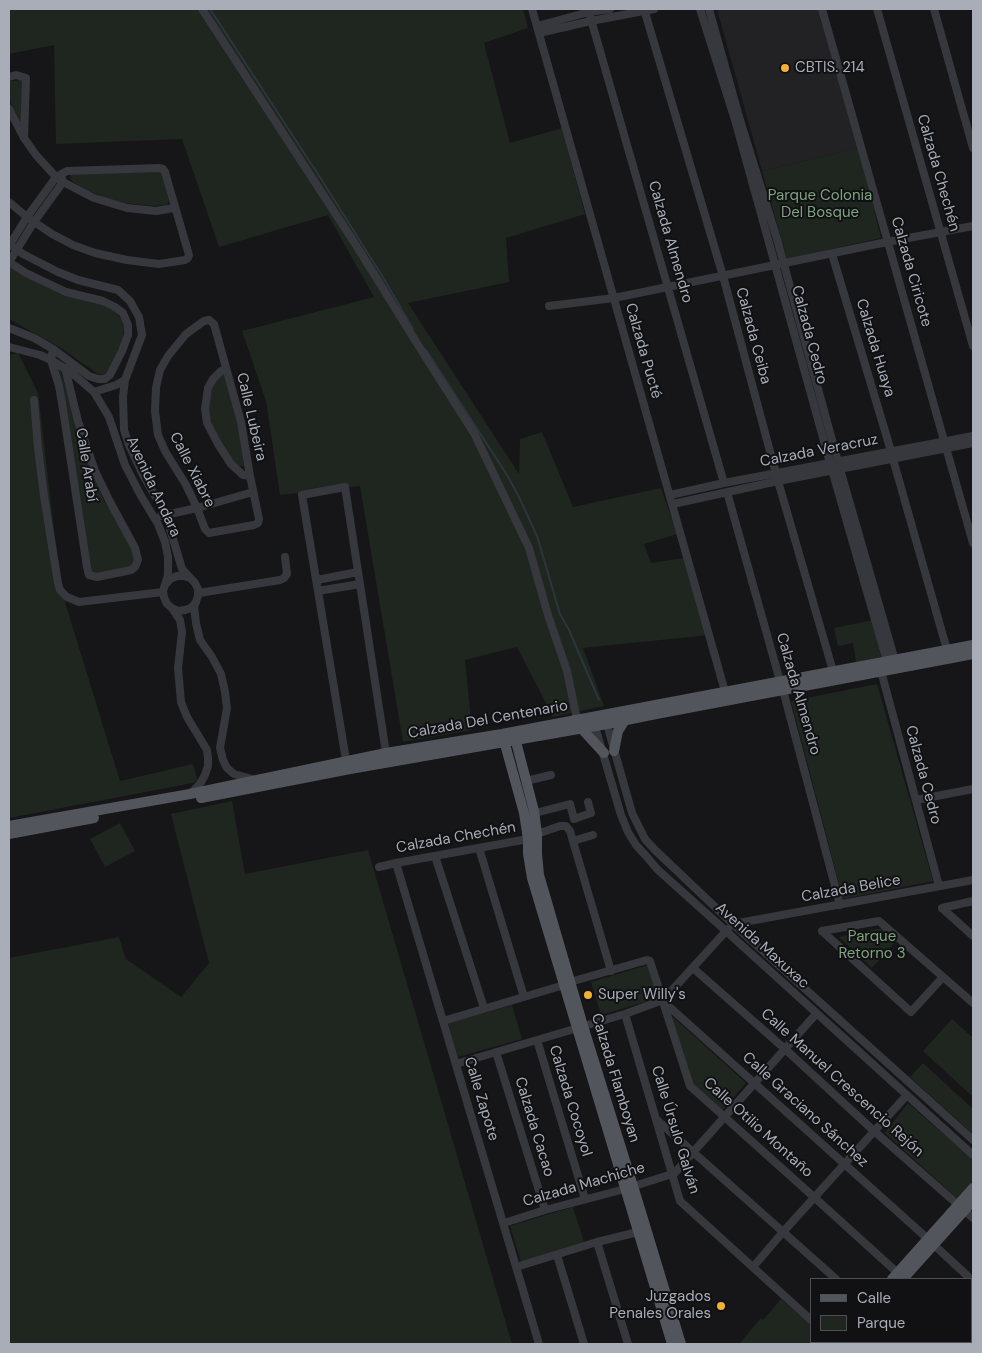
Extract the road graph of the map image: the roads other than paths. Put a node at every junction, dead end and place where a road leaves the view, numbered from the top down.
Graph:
1 (202, 9) edge
2 (532, 9) edge
3 (610, 9) edge
4 (654, 9) edge
5 (700, 9) edge
6 (709, 9) edge
7 (822, 9) edge
8 (877, 9) edge
9 (934, 9) edge
10 (588, 10) edge
11 (644, 10) edge
12 (591, 21) junction
13 (538, 30) junction
14 (9, 77) edge
15 (9, 109) edge
16 (24, 138) junction
17 (973, 148) edge
18 (60, 177) junction
19 (9, 202) edge
20 (174, 208) junction
21 (30, 220) junction
22 (973, 226) edge
23 (941, 232) junction
24 (888, 242) junction
25 (9, 245) edge
26 (17, 250) junction
27 (832, 254) junction
28 (9, 262) edge
29 (780, 264) junction
30 (723, 276) junction
31 (668, 288) junction
32 (614, 298) junction
33 (549, 306) dead end
34 (209, 320) joint
35 (9, 328) edge
36 (973, 346) edge
37 (9, 348) edge
38 (53, 349) junction
39 (51, 360) junction
40 (65, 368) junction
41 (226, 369) junction
42 (125, 380) junction
43 (94, 392) junction
44 (34, 400) dead end
45 (973, 436) edge
46 (973, 443) edge
47 (946, 444) junction
48 (892, 455) junction
49 (835, 466) junction
50 (250, 476) junction
51 (777, 477) junction
52 (724, 483) junction
53 (253, 492) junction
54 (727, 492) junction
55 (671, 499) junction
56 (197, 508) junction
57 (166, 515) junction
58 (155, 518) junction
59 (209, 533) joint
60 (973, 543) edge
61 (284, 558) dead end
62 (358, 572) junction
63 (190, 578) junction
64 (317, 580) junction
65 (166, 584) junction
66 (360, 584) junction
67 (318, 591) junction
68 (163, 592) junction
69 (199, 593) junction
70 (196, 602) junction
71 (172, 608) junction
72 (973, 645) edge
73 (947, 650) junction
74 (973, 654) edge
75 (890, 666) junction
76 (833, 671) junction
77 (782, 685) junction
78 (727, 696) junction
79 (606, 719) junction
80 (624, 720) junction
81 (594, 722) junction
82 (580, 724) junction
83 (514, 736) junction
84 (503, 738) junction
85 (609, 752) junction
86 (386, 753) junction
87 (346, 760) junction
88 (551, 775) dead end
89 (254, 780) junction
90 (526, 781) junction
91 (973, 789) edge
92 (626, 793) junction
93 (190, 794) junction
94 (616, 796) junction
95 (173, 800) junction
96 (916, 800) junction
97 (588, 802) dead end
98 (535, 813) junction
99 (9, 826) edge
100 (9, 834) edge
101 (537, 834) junction
102 (592, 835) dead end
103 (528, 839) junction
104 (573, 841) junction
105 (479, 848) junction
106 (435, 856) junction
107 (396, 863) junction
108 (379, 867) dead end
109 (973, 880) edge
110 (939, 886) junction
111 (973, 902) edge
112 (840, 905) junction
113 (733, 924) junction
114 (726, 931) junction
115 (973, 936) edge
116 (693, 968) junction
117 (611, 972) junction
118 (943, 977) junction
119 (567, 984) junction
120 (524, 997) junction
121 (664, 1001) junction
122 (973, 1003) edge
123 (484, 1008) junction
124 (625, 1014) junction
125 (816, 1014) junction
126 (443, 1021) junction
127 (580, 1027) junction
128 (537, 1040) junction
129 (785, 1050) junction
130 (496, 1052) junction
131 (456, 1064) junction
132 (755, 1084) junction
133 (907, 1095) junction
134 (724, 1117) junction
135 (657, 1120) junction
136 (874, 1131) junction
137 (973, 1140) edge
138 (693, 1152) junction
139 (973, 1155) edge
140 (845, 1164) junction
141 (672, 1175) junction
142 (629, 1187) junction
143 (973, 1188) edge
144 (815, 1198) junction
145 (585, 1199) junction
146 (973, 1201) edge
147 (961, 1208) junction
148 (545, 1210) junction
149 (973, 1218) edge
150 (504, 1223) junction
151 (643, 1231) junction
152 (783, 1232) junction
153 (597, 1242) junction
154 (931, 1242) junction
155 (557, 1255) junction
156 (516, 1267) junction
157 (753, 1268) junction
158 (835, 1278) edge
159 (900, 1278) edge
160 (970, 1278) edge
161 (810, 1319) edge
162 (539, 1344) edge
163 (584, 1344) edge
164 (628, 1344) edge
165 (675, 1344) edge

1 - 82 street
2 - 13 street, Calzada Pucté
3 - 10 street
4 - 11 street
5 - 29 street, Calzada Cedro
6 - 29 street, Calzada Cedro
7 - 24 street, Calzada Ciricote
8 - 23 street, Calzada Chechén
9 - 17 street
10 - 12 street, Calzada Almendro
10 - 13 street
11 - 12 street
11 - 30 street, Calzada Ceiba
12 - 13 street
12 - 31 street, Calzada Almendro
13 - 32 street, Calzada Pucté
14 - 16 street
15 - 16 street
16 - 18 street
18 - 20 street
18 - 20 street
18 - 21 street
19 - 21 street
20 - 21 street
21 - 25 street
21 - 26 street
22 - 23 street
23 - 24 street
23 - 36 street, Calzada Chechén
24 - 27 street
24 - 47 street, Calzada Ciricote
25 - 26 street, Avenida Andara
26 - 28 street
26 - 42 street, Avenida Andara
27 - 29 street
27 - 48 street, Calzada Huaya
28 - 38 street
29 - 30 street
29 - 49 street, Calzada Cedro
30 - 31 street
30 - 51 street, Calzada Ceiba
31 - 32 street
31 - 52 street, Calzada Almendro
32 - 33 street
32 - 55 street, Calzada Pucté
34 - 41 street, Calle Lubeira
34 - 56 street, Calle Xiabre
35 - 38 street
37 - 39 street, Avenida Andara
38 - 39 street
39 - 40 street, Avenida Andara
39 - 40 street, Calle Arabí
40 - 43 street, Avenida Andara
41 - 50 street, Calle Lubeira
41 - 50 street
42 - 43 street
42 - 57 street, Avenida Andara
43 - 58 street, Avenida Andara
44 - 68 street
45 - 47 street, Calzada Veracruz
46 - 47 street, Calzada Veracruz
47 - 48 street, Calzada Veracruz
47 - 60 street, Calzada Ciricote
48 - 49 street, Calzada Veracruz
48 - 73 street, Calzada Huaya
49 - 51 street, Calzada Veracruz
49 - 75 street, Calzada Cedro
50 - 53 street, Calle Lubeira
51 - 52 street, Calzada Veracruz
51 - 54 street, Calzada Veracruz
51 - 76 street, Calzada Ceiba
52 - 55 street, Calzada Veracruz
53 - 56 street
53 - 59 street, Calle Lubeira
54 - 55 street, Calzada Veracruz
54 - 77 street, Calzada Almendro
55 - 78 street, Calzada Pucté
56 - 57 street
56 - 59 street, Calle Xiabre
57 - 58 street
57 - 63 street, Avenida Andara
58 - 65 street, Avenida Andara
61 - 69 street
62 - 64 street
62 - 64 street
62 - 66 street
63 - 65 street
63 - 69 street, Avenida Andara
64 - 67 street
65 - 68 street, Avenida Andara
66 - 67 street
66 - 86 street
67 - 87 street
68 - 71 street
69 - 70 street
70 - 71 street
70 - 89 street
71 - 93 street
72 - 73 main road, Calzada Del Centenario
73 - 75 main road, Calzada Del Centenario
74 - 75 main road, Calzada Del Centenario
75 - 76 main road, Calzada Del Centenario
75 - 77 main road, Calzada Del Centenario
75 - 96 street, Calzada Cedro
76 - 77 main road, Calzada Del Centenario
77 - 78 main road, Calzada Del Centenario
77 - 112 street, Calzada Almendro
78 - 79 main road, Calzada Del Centenario
78 - 80 main road, Calzada Del Centenario
79 - 80 main road, Calzada Del Centenario
79 - 81 main road, Calzada Del Centenario
79 - 85 street, Avenida Maxuxac
80 - 85 main road
81 - 82 main road, Calzada Del Centenario
81 - 85 street, Avenida Maxuxac
82 - 83 main road, Calzada Del Centenario
82 - 85 main road
83 - 84 main road, Calzada Del Centenario
83 - 90 main road, Calzada Flamboyan
84 - 86 main road, Calzada Del Centenario
84 - 95 main road, Calzada Del Centenario
84 - 103 main road, Calzada Flamboyan
85 - 92 street, Avenida Maxuxac
85 - 94 street, Avenida Maxuxac
86 - 87 main road, Calzada Del Centenario
87 - 89 main road, Calzada Del Centenario
88 - 90 street
89 - 93 main road, Calzada Del Centenario
90 - 98 main road, Calzada Flamboyan
91 - 96 street
92 - 94 street
92 - 113 street, Avenida Maxuxac
93 - 95 main road, Calzada Del Centenario
94 - 114 street, Avenida Maxuxac
95 - 99 main road, Calzada Del Centenario
95 - 100 main road, Calzada Del Centenario
96 - 110 street, Calzada Cedro
97 - 98 street
98 - 101 main road, Calzada Flamboyan
101 - 103 street, Calzada Chechén
101 - 104 street, Calzada Chechén
101 - 119 main road, Calzada Flamboyan
102 - 104 street
103 - 105 street, Calzada Chechén
103 - 119 main road, Calzada Flamboyan
104 - 117 street
105 - 106 street, Calzada Chechén
105 - 120 street
106 - 107 street, Calzada Chechén
106 - 123 street
107 - 108 street, Calzada Chechén
107 - 126 street, Calle Zapote
109 - 110 street, Calzada Belice
110 - 112 street, Calzada Belice
111 - 115 street
112 - 113 street, Calzada Belice
113 - 114 street
113 - 137 street, Avenida Maxuxac
114 - 116 street
114 - 125 street, Avenida Maxuxac
116 - 121 street
116 - 129 street, Calle Manuel Crescencio Rejón
117 - 119 street
117 - 121 street, Calle Otilio Montaño
118 - 118 street
118 - 122 street
119 - 120 street
119 - 127 main road, Calzada Flamboyan
120 - 123 street
121 - 124 street
121 - 132 street, Calle Graciano Sánchez
121 - 134 street, Calle Otilio Montaño
123 - 126 street
124 - 127 street
124 - 135 street, Calle Úrsulo Galván
125 - 129 street
125 - 133 street, Avenida Maxuxac
126 - 131 street, Calle Zapote
127 - 128 street
127 - 142 main road, Calzada Flamboyan
128 - 130 street
128 - 145 street, Calzada Cocoyol
129 - 132 street
129 - 136 street, Calle Manuel Crescencio Rejón
130 - 131 street
130 - 148 street, Calzada Cacao
131 - 150 street, Calle Zapote
132 - 134 street
132 - 140 street, Calle Graciano Sánchez
133 - 136 street
133 - 139 street, Avenida Maxuxac
134 - 138 street
134 - 144 street, Calle Otilio Montaño
135 - 138 street
135 - 141 street, Calle Úrsulo Galván
136 - 140 street
136 - 147 street, Calle Manuel Crescencio Rejón
138 - 141 street
138 - 152 street
140 - 144 street
140 - 154 street, Calle Graciano Sánchez
141 - 142 street, Calzada Machiche
141 - 157 street, Calle Úrsulo Galván
142 - 145 street, Calzada Machiche
142 - 151 main road, Calzada Flamboyan
143 - 147 main road
144 - 152 street
144 - 159 street, Calle Otilio Montaño
145 - 148 street, Calzada Machiche
146 - 147 main road
147 - 149 street, Calle Manuel Crescencio Rejón
147 - 154 main road
148 - 150 street, Calzada Machiche
150 - 156 street, Calle Zapote
151 - 153 street
151 - 165 main road, Calzada Flamboyan
152 - 157 street
152 - 158 street
153 - 155 street
153 - 164 street
154 - 159 main road
154 - 160 street, Calle Graciano Sánchez
155 - 156 street
155 - 163 street
156 - 162 street, Calle Zapote
157 - 161 street, Calle Úrsulo Galván

